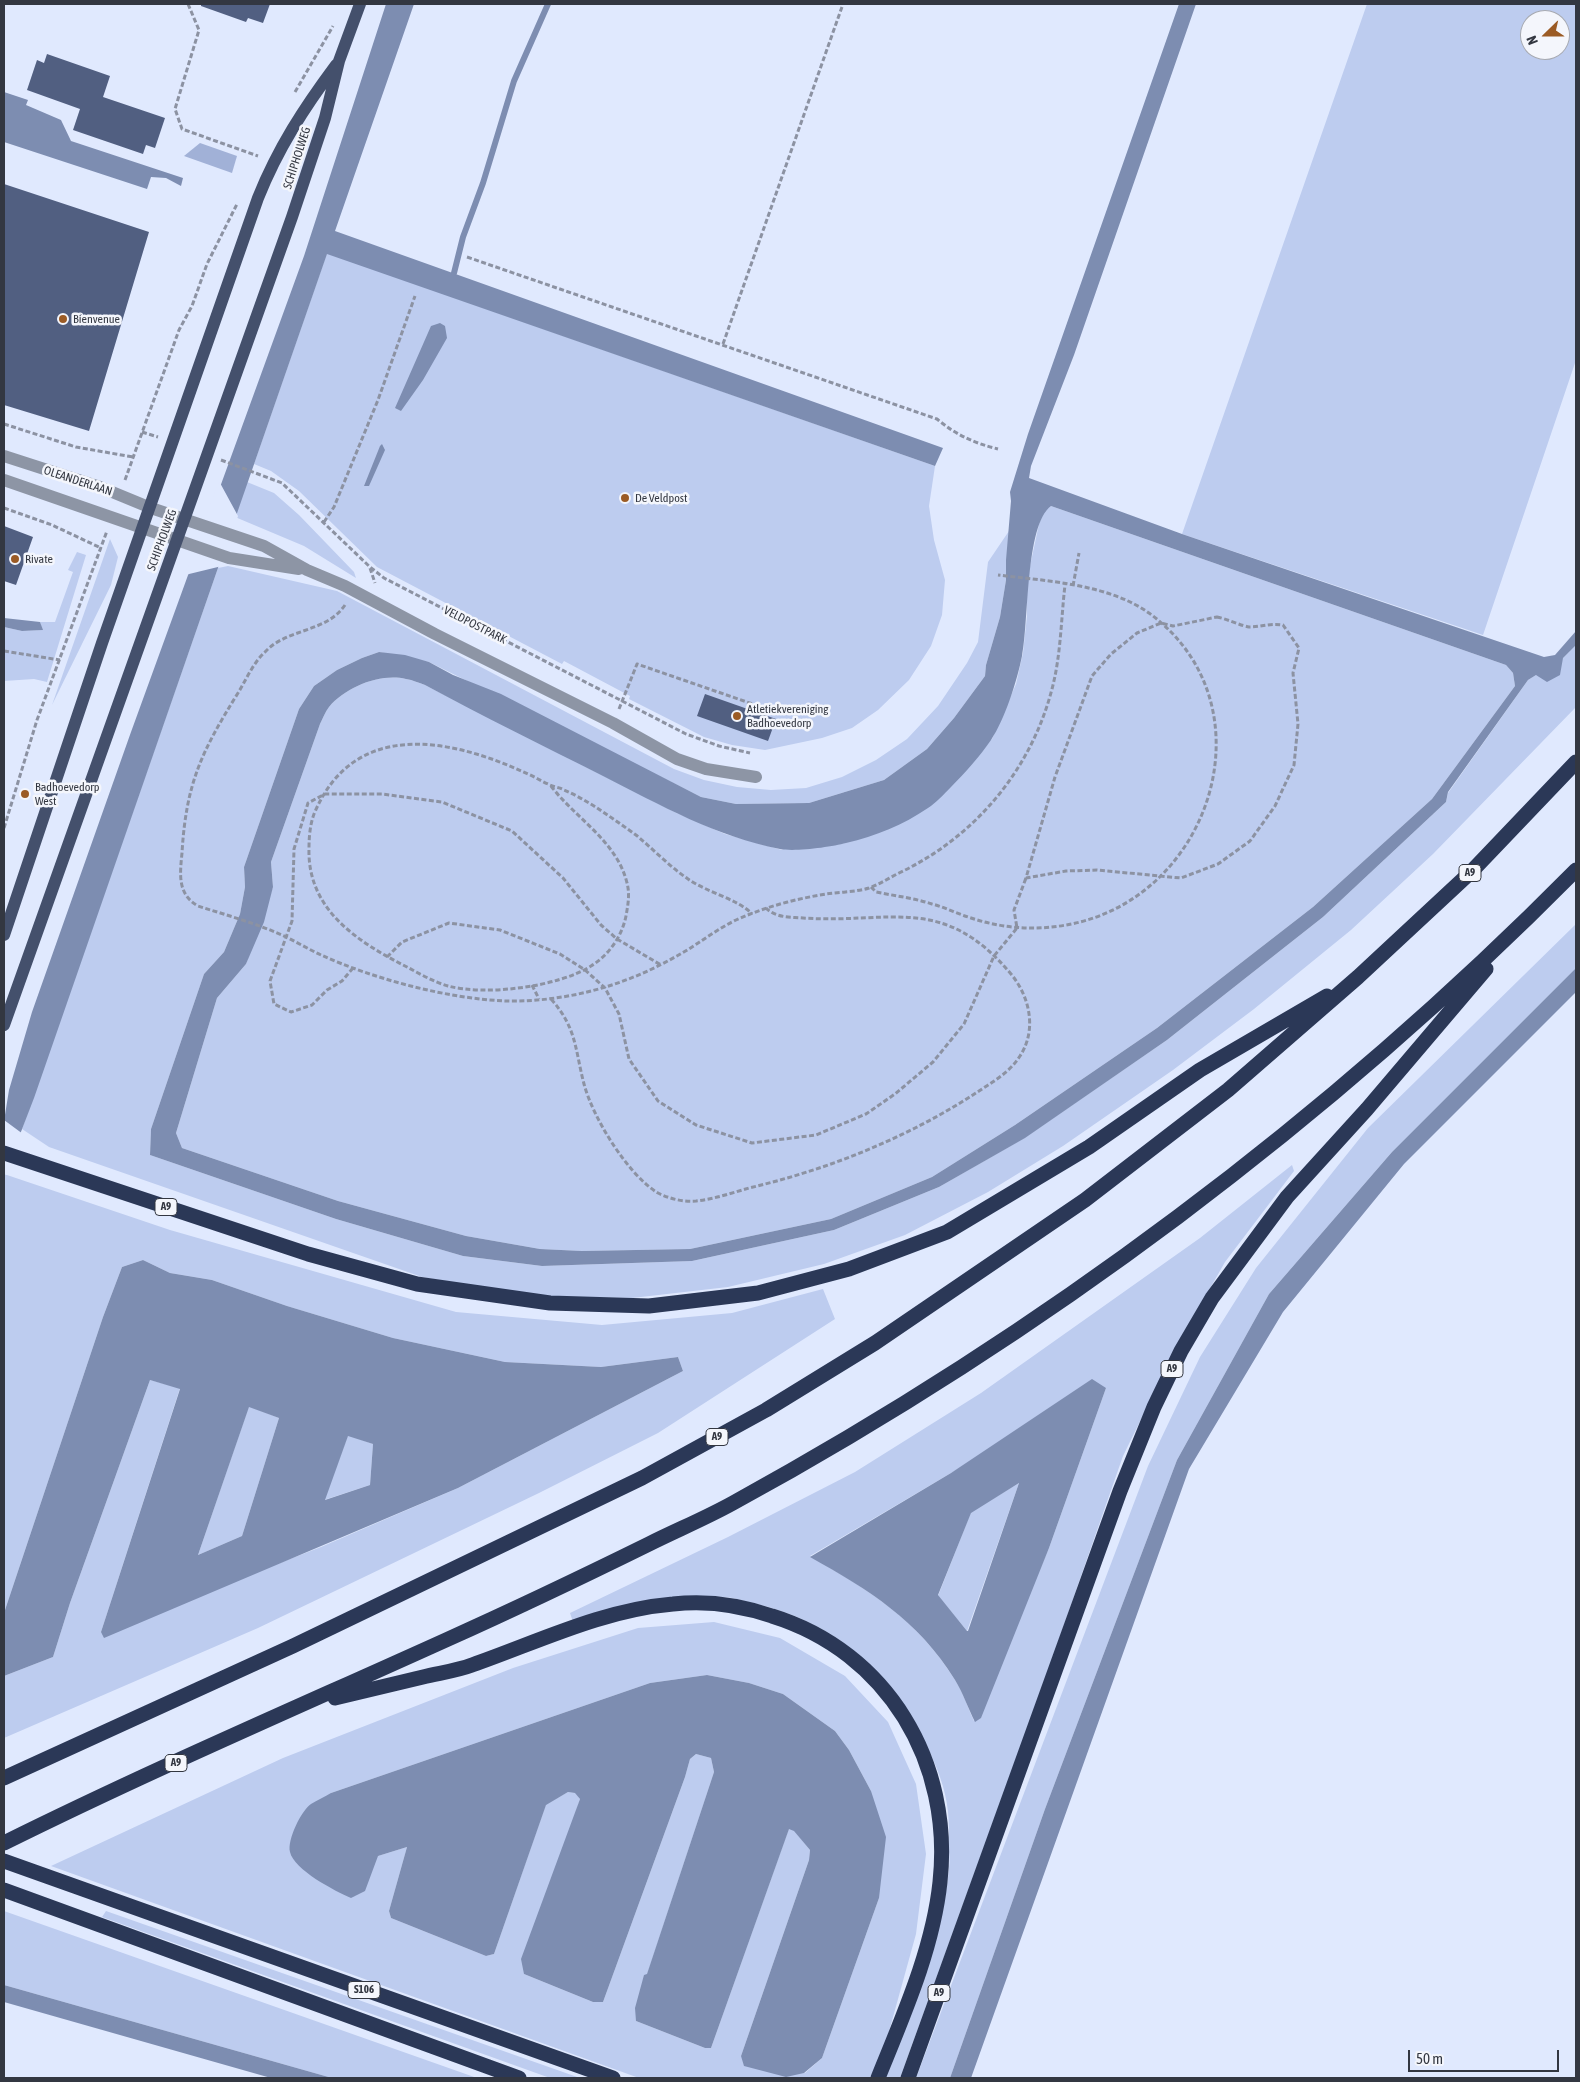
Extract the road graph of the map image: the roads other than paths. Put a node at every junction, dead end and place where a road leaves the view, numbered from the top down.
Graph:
1 (360, 4) edge
2 (339, 61) junction
3 (4, 456) edge
4 (4, 480) edge
5 (150, 508) junction
6 (185, 519) junction
7 (143, 529) junction
8 (176, 540) junction
9 (307, 570) junction
10 (1576, 762) edge
11 (756, 777) dead end
12 (1576, 870) edge
13 (1527, 920) junction
14 (4, 934) edge
15 (1358, 977) junction
16 (4, 1025) edge
17 (4, 1153) edge
18 (302, 1705) junction
19 (4, 1778) edge
20 (4, 1843) edge
21 (4, 1861) edge
22 (4, 1890) edge
23 (519, 2078) edge
24 (614, 2078) edge
25 (878, 2078) edge
26 (908, 2078) edge

1 - 2 main road, SCHIPHOLWEG
2 - 5 main road, SCHIPHOLWEG
2 - 6 main road, SCHIPHOLWEG
3 - 5 street, OLEANDERLAAN
4 - 7 street, OLEANDERLAAN
5 - 6 street, OLEANDERLAAN
5 - 7 main road, SCHIPHOLWEG
6 - 8 main road, SCHIPHOLWEG
6 - 9 street, VELDPOSTPARK
7 - 8 street, OLEANDERLAAN
7 - 14 main road, SCHIPHOLWEG
8 - 9 street, VELDPOSTPARK
8 - 16 main road, SCHIPHOLWEG
9 - 11 street, VELDPOSTPARK
10 - 15 highway, A9
12 - 13 highway, A9
13 - 18 highway, A9
13 - 26 highway, A9
15 - 17 highway, A9
15 - 19 highway, A9
18 - 20 highway, A9
18 - 25 highway, A9
21 - 24 highway, S106
22 - 23 highway, S106

